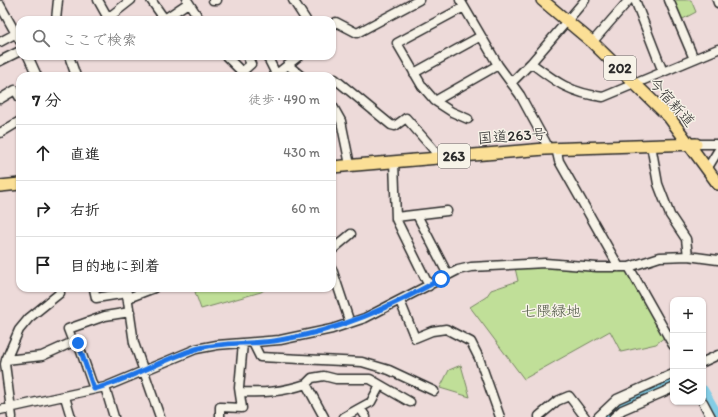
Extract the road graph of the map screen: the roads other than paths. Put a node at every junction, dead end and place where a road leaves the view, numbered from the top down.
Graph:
1 (5, 0) edge
2 (58, 0) edge
3 (98, 0) edge
4 (131, 0) edge
5 (151, 0) edge
6 (214, 0) edge
7 (217, 0) edge
8 (293, 0) edge
9 (419, 0) edge
10 (542, 0) edge
11 (551, 0) edge
12 (585, 0) edge
13 (629, 0) edge
14 (634, 0) edge
15 (669, 0) edge
16 (717, 0) edge
17 (188, 1) edge
18 (462, 3) edge
19 (718, 3) edge
20 (0, 4) edge
21 (0, 13) edge
22 (56, 16) edge
23 (107, 16) edge
24 (111, 16) edge
25 (162, 16) edge
26 (170, 16) edge
27 (197, 16) edge
28 (303, 16) edge
29 (568, 19) junction
30 (336, 22) edge
31 (16, 34) edge
32 (13, 35) junction
33 (481, 36) junction
34 (595, 39) junction
35 (16, 41) edge
36 (0, 42) edge
37 (718, 50) edge
38 (16, 53) edge
39 (26, 60) edge
40 (30, 60) edge
41 (70, 60) edge
42 (230, 60) edge
43 (249, 60) edge
44 (269, 60) edge
45 (295, 60) edge
46 (694, 60) junction
47 (0, 61) edge
48 (531, 63) junction
49 (498, 65) junction
50 (288, 66) junction
51 (32, 72) edge
52 (35, 72) edge
53 (75, 72) edge
54 (242, 72) edge
55 (245, 72) edge
56 (274, 72) edge
57 (279, 72) edge
58 (296, 72) edge
59 (414, 72) junction
60 (663, 72) junction
61 (336, 80) edge
62 (511, 83) junction
63 (638, 83) junction
64 (16, 92) edge
65 (0, 99) edge
66 (435, 101) junction
67 (336, 112) edge
68 (468, 119) dead end
69 (16, 123) edge
70 (0, 133) edge
71 (692, 144) junction
72 (718, 144) edge
73 (651, 145) junction
74 (551, 148) junction
75 (718, 151) edge
76 (436, 157) junction
77 (394, 161) junction
78 (710, 164) junction
79 (350, 165) junction
80 (336, 167) edge
81 (718, 174) edge
82 (16, 184) edge
83 (718, 184) edge
84 (0, 186) edge
85 (448, 211) dead end
86 (417, 215) junction
87 (396, 217) junction
88 (351, 234) dead end
89 (336, 247) edge
90 (688, 256) junction
91 (718, 260) edge
92 (619, 267) junction
93 (629, 267) junction
94 (448, 275) junction
95 (336, 281) edge
96 (428, 286) junction
97 (60, 292) edge
98 (95, 292) edge
99 (127, 293) edge
100 (400, 301) junction
101 (130, 312) junction
102 (350, 323) junction
103 (670, 340) edge
104 (73, 342) junction
105 (243, 343) junction
106 (253, 343) junction
107 (718, 355) edge
108 (706, 361) edge
109 (4, 364) edge
110 (145, 371) junction
111 (670, 375) edge
112 (306, 384) junction
113 (380, 385) junction
114 (105, 386) junction
115 (94, 389) junction
116 (670, 389) edge
117 (434, 391) dead end
118 (240, 392) junction
119 (65, 397) junction
120 (410, 402) dead end
121 (705, 405) edge
122 (11, 407) junction
123 (242, 408) junction
124 (360, 408) junction
125 (0, 410) edge
126 (12, 417) edge
127 (71, 417) edge
128 (114, 417) edge
129 (160, 417) edge
130 (220, 417) edge
131 (241, 417) edge
132 (324, 417) edge
133 (344, 417) edge
134 (366, 417) edge
135 (500, 417) edge
136 (540, 417) edge
137 (585, 417) edge
138 (598, 417) edge
139 (614, 417) edge
140 (711, 417) edge

1 - 20 street
2 - 22 street
3 - 23 street
4 - 24 street
5 - 25 street
6 - 7 street
8 - 28 street
9 - 30 street
10 - 29 highway, 今宿新道 / 202
11 - 29 highway, 今宿新道 / 202
12 - 29 street
13 - 34 street
14 - 60 street
15 - 46 street
16 - 19 street
17 - 26 street
17 - 27 street
18 - 33 street
18 - 59 street
20 - 31 street
21 - 32 street
29 - 34 highway, 今宿新道 / 202
29 - 48 street
29 - 63 highway, 今宿新道 / 202
32 - 35 street
32 - 36 street
33 - 49 street
33 - 59 street
34 - 63 highway, 今宿新道 / 202
37 - 46 street
38 - 47 street
39 - 51 street
40 - 52 street
41 - 53 street
42 - 54 street
43 - 55 street
44 - 56 street
45 - 50 street
46 - 60 street
48 - 62 street
48 - 63 street
49 - 62 street
49 - 66 street
50 - 57 street
50 - 58 street
59 - 66 street
60 - 63 street
61 - 76 street
62 - 74 street
63 - 71 highway, 今宿新道 / 202
64 - 65 street
66 - 68 street
67 - 79 street
69 - 70 street
71 - 72 street
71 - 73 highway, 国道263号 / 263
71 - 78 highway, 202
71 - 83 highway, 202
73 - 74 highway, 国道263号 / 263
73 - 90 street
74 - 76 highway, 国道263号 / 263
74 - 92 street
75 - 78 street
76 - 77 highway, 国道263号 / 263
77 - 79 highway, 国道263号 / 263
77 - 87 street
78 - 81 highway, 202
79 - 80 highway, 国道263号 / 263
82 - 84 highway
85 - 86 street
86 - 87 street
86 - 94 street
87 - 96 street
88 - 89 street
90 - 91 street
90 - 93 street
92 - 93 street
92 - 94 street
93 - 103 street
94 - 96 street
95 - 102 street
96 - 100 street
97 - 109 street
98 - 99 street
99 - 101 street
100 - 102 street
100 - 135 street
101 - 104 street
101 - 110 street
102 - 106 street
104 - 109 street
104 - 115 street
105 - 106 street
105 - 110 street
105 - 118 street
106 - 117 street
107 - 108 street
109 - 122 street
110 - 114 street
110 - 129 street
111 - 138 street
112 - 113 street
112 - 118 street
112 - 132 street
113 - 120 street
113 - 124 street
114 - 115 street
114 - 128 street
115 - 119 street
116 - 139 street
118 - 123 street
119 - 122 street
119 - 127 street
121 - 140 street
122 - 125 street
122 - 126 street
123 - 130 street
123 - 131 street
124 - 133 street
124 - 134 street
136 - 137 street

